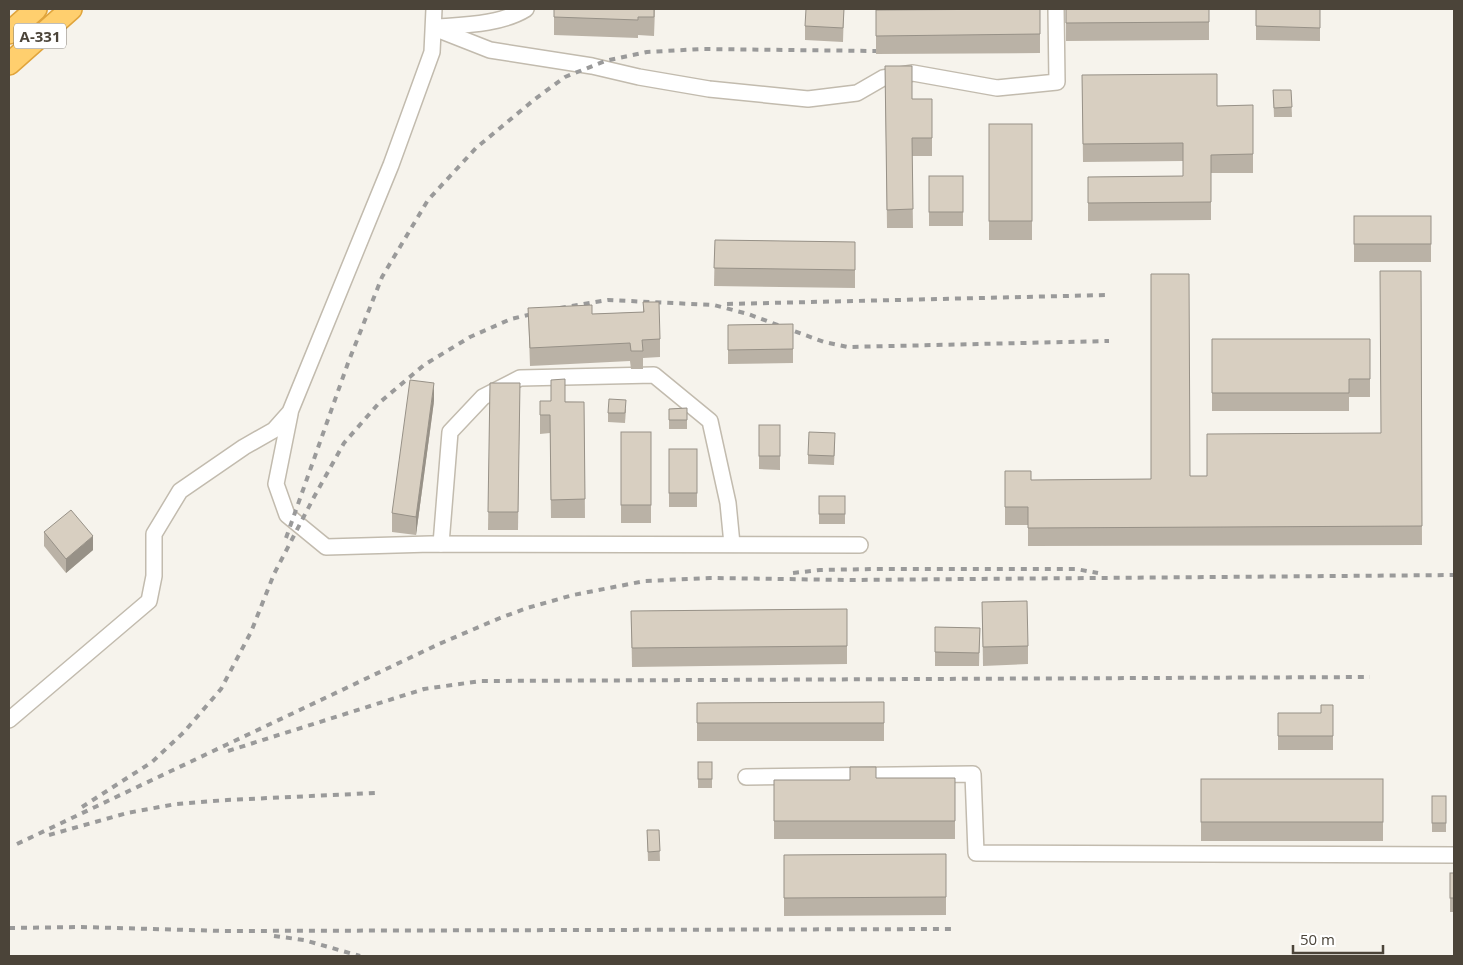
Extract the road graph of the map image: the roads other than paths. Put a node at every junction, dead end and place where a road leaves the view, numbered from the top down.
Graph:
1 (36, 9) edge
2 (71, 9) edge
3 (434, 9) edge
4 (526, 9) edge
5 (1056, 9) edge
6 (434, 28) junction
7 (9, 33) edge
8 (9, 64) edge
9 (290, 412) junction
10 (441, 544) junction
11 (732, 544) junction
12 (860, 545) dead end
13 (9, 720) edge
14 (746, 777) dead end
15 (1454, 856) edge

1 - 7 highway, А-331
2 - 8 highway, А-331
3 - 6 street
4 - 6 street
5 - 6 street
6 - 9 street
9 - 10 street
9 - 13 street
10 - 11 street
10 - 11 street
11 - 12 street
14 - 15 street

